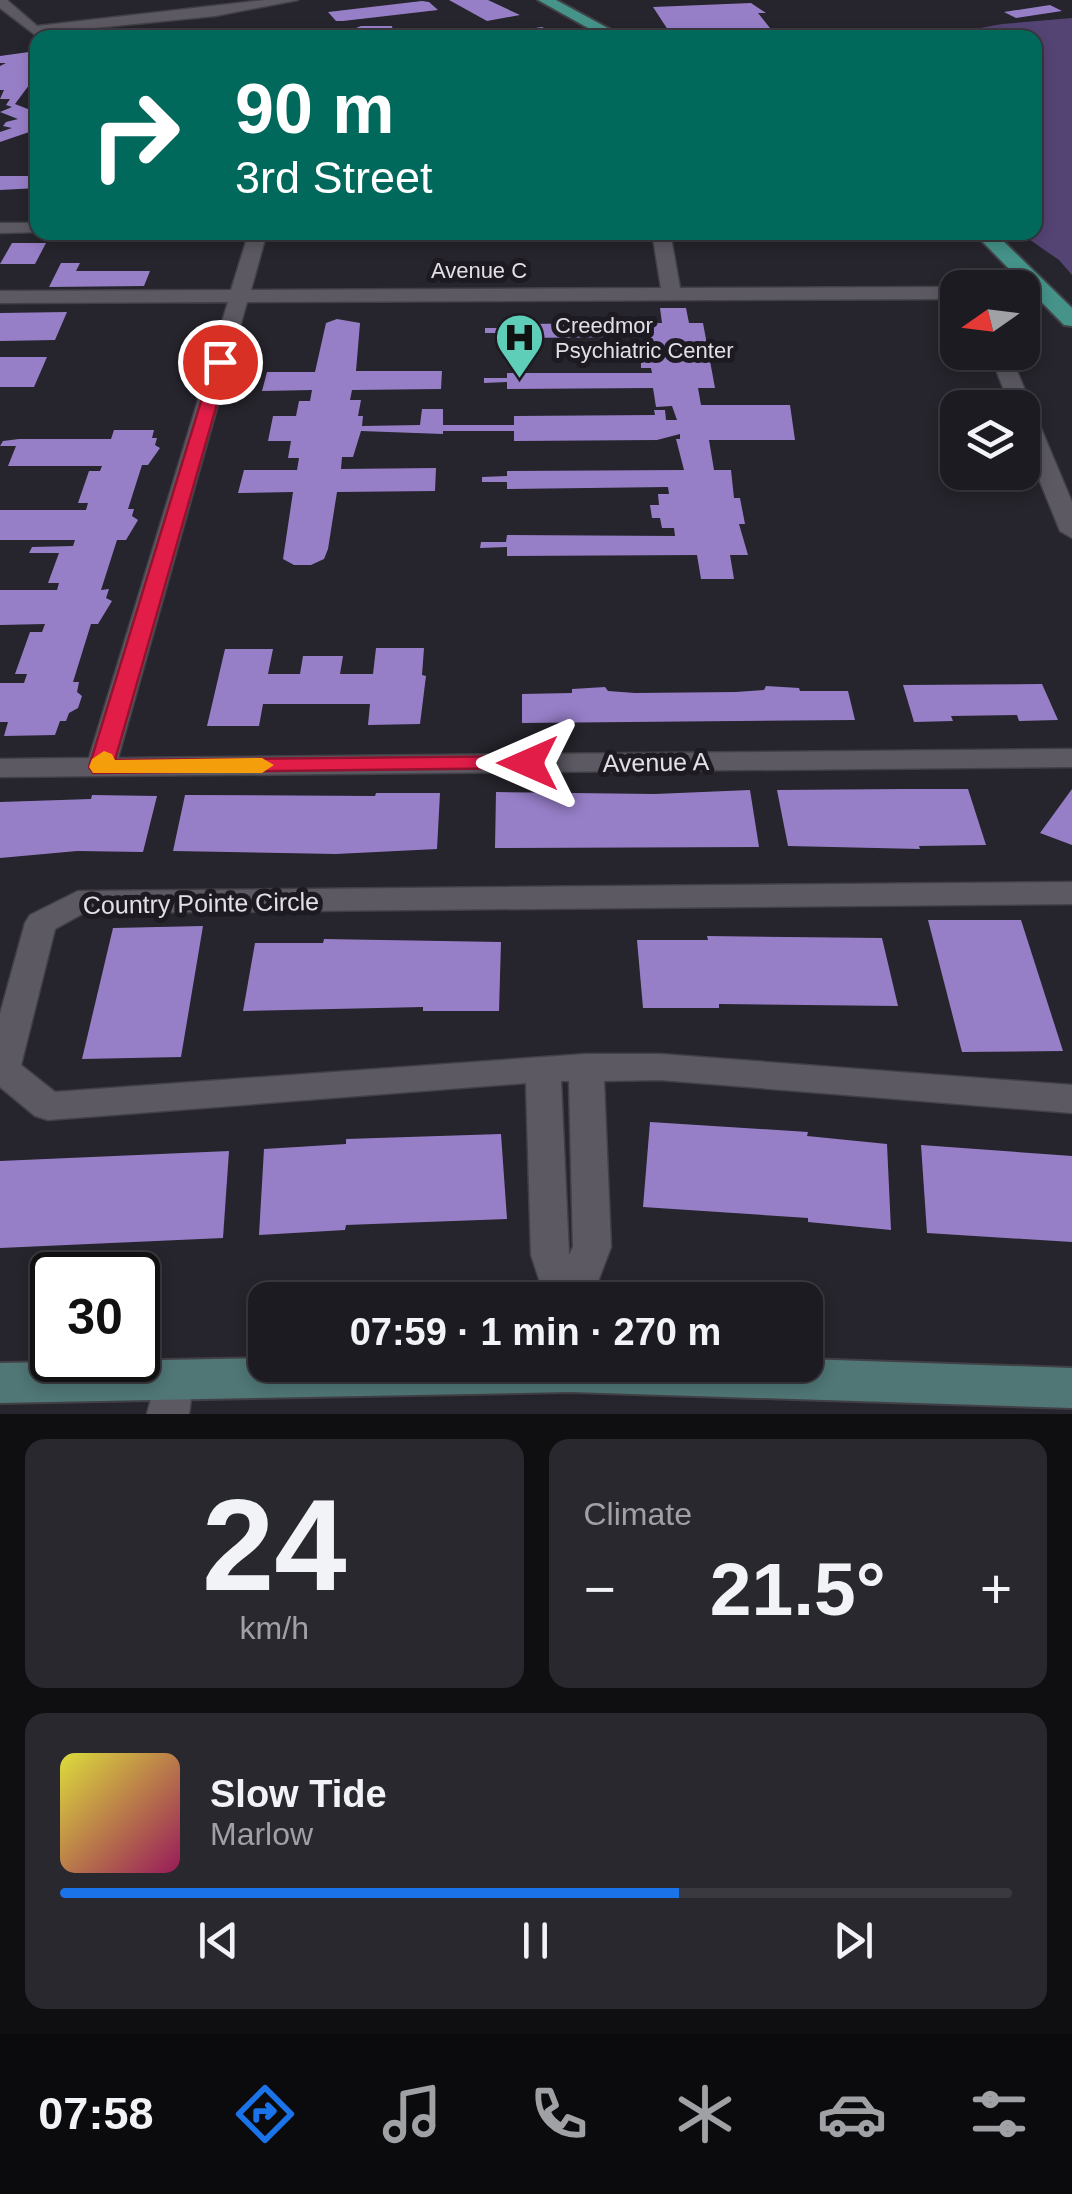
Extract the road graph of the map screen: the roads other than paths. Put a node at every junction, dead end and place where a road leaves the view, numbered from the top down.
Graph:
1 (291, 0) edge
2 (544, 0) edge
3 (0, 1) edge
4 (603, 30) edge
5 (0, 228) edge
6 (30, 228) edge
7 (256, 240) edge
8 (662, 240) edge
9 (991, 240) edge
10 (1040, 292) edge
11 (1047, 292) junction
12 (940, 293) edge
13 (671, 294) junction
14 (240, 296) junction
15 (0, 297) edge
16 (1072, 320) edge
17 (1040, 452) edge
18 (1072, 531) edge
19 (1072, 758) edge
20 (101, 767) junction
21 (0, 768) edge
22 (1072, 893) edge
23 (586, 1067) junction
24 (543, 1068) junction
25 (1072, 1099) edge
26 (561, 1282) edge
27 (576, 1282) edge
28 (823, 1378) edge
29 (370, 1382) edge
30 (0, 1383) edge
31 (1072, 1388) edge
32 (171, 1396) edge

1 - 3 street
2 - 4 main road
5 - 6 street
7 - 14 street
8 - 13 street
9 - 11 main road
10 - 11 street
11 - 16 main road
12 - 13 street, Avenue C
13 - 14 street, Avenue C
14 - 15 street, Avenue C
14 - 20 street
17 - 18 street
19 - 20 street, Avenue A
20 - 21 street, Avenue A
22 - 24 street, Country Pointe Circle
23 - 24 street, Country Pointe Circle
23 - 25 street, Country Pointe Circle
23 - 27 street
24 - 26 street
28 - 31 main road
29 - 32 main road
30 - 32 main road

